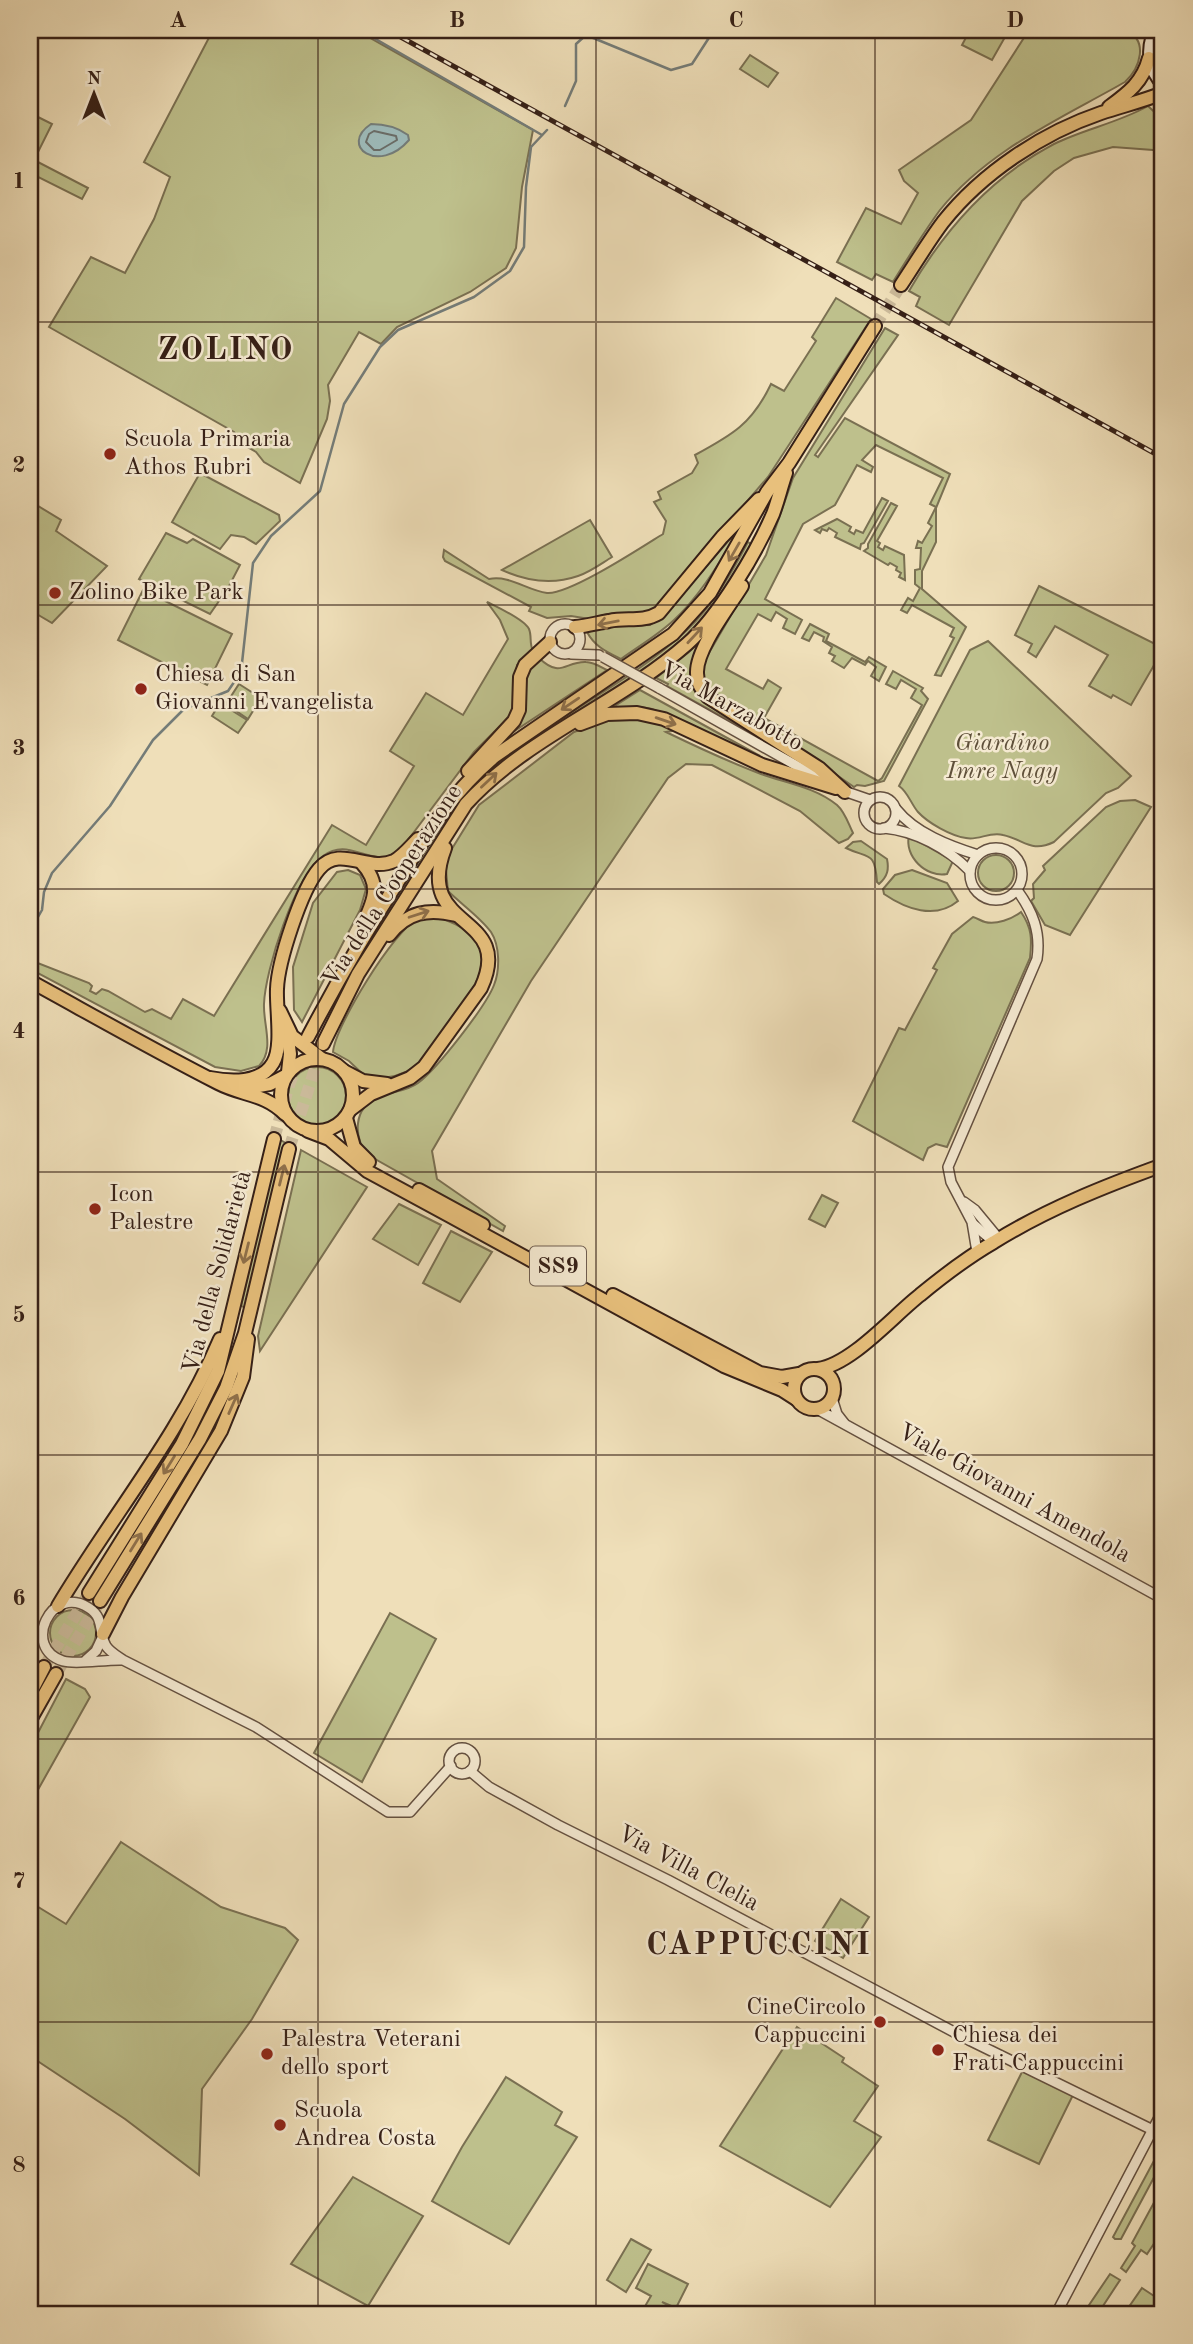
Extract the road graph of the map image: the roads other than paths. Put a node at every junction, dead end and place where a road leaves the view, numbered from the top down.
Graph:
1 (1154, 30) edge
2 (1149, 58) junction
3 (1163, 85) edge
4 (1163, 93) edge
5 (1100, 113) junction
6 (901, 285) tunnel mouth
7 (875, 326) tunnel mouth
8 (789, 463) junction
9 (767, 492) junction
10 (773, 514) junction
11 (578, 633) junction
12 (550, 642) junction
13 (569, 654) junction
14 (601, 656) junction
15 (554, 735) junction
16 (845, 792) junction
17 (870, 800) junction
18 (466, 804) junction
19 (444, 808) junction
20 (895, 808) junction
21 (864, 813) junction
22 (884, 828) junction
23 (978, 855) junction
24 (361, 862) junction
25 (971, 871) junction
26 (1017, 890) junction
27 (1006, 898) junction
28 (456, 915) junction
29 (1033, 916) junction
30 (344, 968) junction
31 (358, 974) junction
32 (30, 981) edge
33 (277, 1001) junction
34 (286, 1027) junction
35 (309, 1037) tunnel mouth
36 (323, 1044) tunnel mouth
37 (322, 1059) junction
38 (345, 1071) junction
39 (287, 1074) junction
40 (209, 1078) junction
41 (390, 1085) junction
42 (232, 1089) junction
43 (285, 1114) junction
44 (348, 1114) junction
45 (308, 1131) junction
46 (274, 1139) tunnel mouth
47 (289, 1149) tunnel mouth
48 (1163, 1165) edge
49 (961, 1200) junction
50 (972, 1222) junction
51 (996, 1240) junction
52 (977, 1252) junction
53 (239, 1282) junction
54 (254, 1292) junction
55 (858, 1348) junction
56 (818, 1369) junction
57 (799, 1374) junction
58 (833, 1393) junction
59 (796, 1399) junction
60 (817, 1409) junction
61 (845, 1425) junction
62 (89, 1593) tunnel mouth
63 (1163, 1599) edge
64 (100, 1601) tunnel mouth
65 (58, 1606) junction
66 (103, 1635) junction
67 (123, 1660) junction
68 (83, 1661) junction
69 (30, 1693) edge
70 (30, 1720) edge
71 (451, 1766) junction
72 (470, 1771) junction
73 (1163, 2110) edge
74 (1153, 2130) junction
75 (1163, 2135) edge
76 (30, 2305) edge
77 (40, 2314) edge
78 (1056, 2314) edge

1 - 2 main road
2 - 3 main road
2 - 5 main road
4 - 5 main road
5 - 6 main road
7 - 8 main road, Via della Cooperazione
8 - 9 main road, Via della Cooperazione
8 - 10 main road, Via della Cooperazione
9 -> 11 main road
9 -> 19 main road, Via della Cooperazione
15 -> 10 main road, Via della Cooperazione
10 - 16 main road
11 - 12 street
11 - 13 street
11 - 14 street, Via Marzabotto
12 - 13 street
12 - 19 main road
13 - 14 street, Via Marzabotto
14 - 16 street, Via Marzabotto, bridge
15 -> 16 main road
18 -> 15 main road, Via della Cooperazione
16 - 17 street, Via Marzabotto
16 - 21 street, Via Marzabotto
17 - 20 street, Via Marzabotto
17 - 21 street
18 - 28 main road
18 - 31 main road, Via della Cooperazione
19 - 24 main road
19 - 30 main road, Via della Cooperazione
20 - 22 street
20 - 23 street, Via Marzabotto
21 - 22 street, Via Marzabotto
22 - 25 street, Via Marzabotto
23 - 25 street
23 - 26 street, Via Marzabotto
24 - 30 main road
24 - 33 main road
25 - 27 street, Via Marzabotto
26 - 27 street
26 - 29 street
27 - 29 street
31 -> 28 main road
28 - 41 main road
29 - 49 street
30 - 35 main road, Via della Cooperazione
31 - 36 main road, Via della Cooperazione
32 - 40 main road, SS9
33 - 34 main road
33 - 40 main road
34 - 37 main road
34 - 39 main road
37 - 38 main road
37 - 39 main road
38 - 41 main road
38 - 44 main road, SS9
39 - 42 main road
39 - 43 main road
40 - 42 main road, SS9
41 - 44 main road
42 - 43 main road, SS9
43 - 45 main road, SS9
44 - 45 main road
44 - 57 main road, SS9
45 - 59 main road, Viale Giovanni Amendola / SS9
46 -> 53 main road, Via della Solidarietà
54 -> 47 main road, Via della Solidarietà
48 - 51 main road, SS9
49 - 50 street
49 - 51 street
50 - 51 street
50 - 52 street
51 - 52 main road, SS9
52 - 55 main road, SS9
53 -> 62 main road, Via della Solidarietà
53 - 65 main road
64 -> 54 main road, Via della Solidarietà
66 -> 54 main road
55 - 56 main road, SS9
55 - 58 main road, SS9
56 - 57 main road, SS9
56 - 58 main road
57 - 59 main road
58 - 60 main road, SS9
58 - 61 street
59 - 60 main road, Viale Giovanni Amendola / SS9
60 - 61 street, Viale Giovanni Amendola / SS9
61 - 63 street, Viale Giovanni Amendola
65 - 66 street, Via Villa Clelia
65 - 68 street, Via Villa Clelia
66 - 67 street, Via Villa Clelia
66 - 68 street
67 - 68 street, Via Villa Clelia
67 - 71 street, Via Villa Clelia
69 - 70 main road
71 - 72 street, Via Villa Clelia
71 - 72 street, Via Villa Clelia
72 - 74 street, Via Villa Clelia
73 - 74 street
74 - 75 street, Via Villa Clelia
74 - 78 street
76 - 77 street

